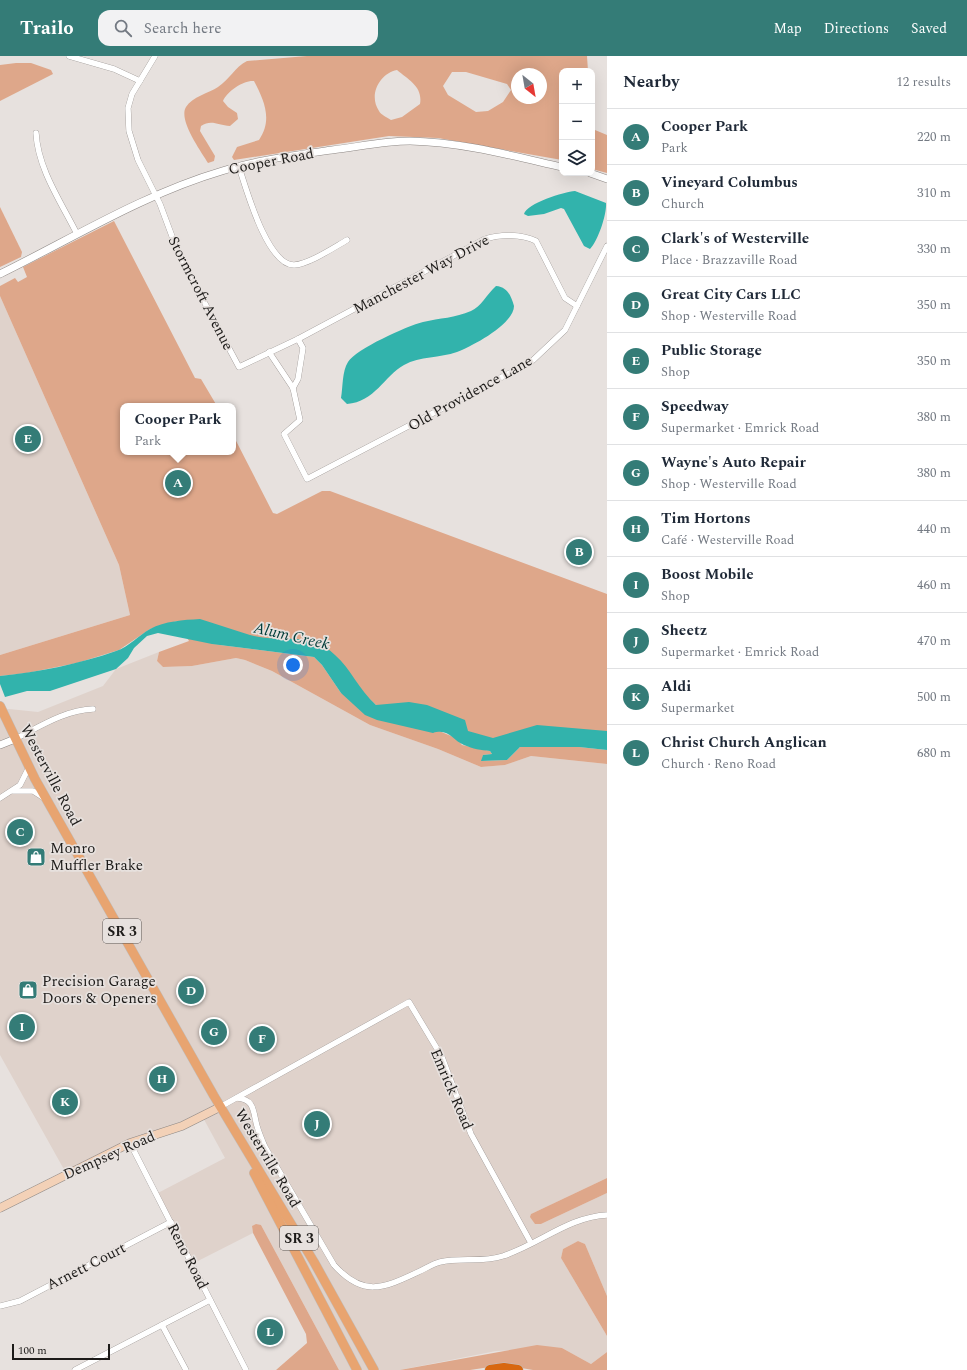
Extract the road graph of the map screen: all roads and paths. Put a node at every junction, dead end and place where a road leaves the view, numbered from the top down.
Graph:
1 (69, 56) edge
2 (155, 56) edge
3 (140, 81) junction
4 (36, 133) dead end
5 (239, 166) junction
6 (559, 166) edge
7 (595, 175) edge
8 (607, 179) edge
9 (156, 195) junction
10 (77, 234) junction
11 (347, 240) dead end
12 (607, 246) edge
13 (0, 274) edge
14 (577, 306) junction
15 (298, 339) junction
16 (269, 352) junction
17 (239, 367) joint
18 (293, 388) junction
19 (0, 707) edge
20 (93, 709) dead end
21 (15, 739) junction
22 (0, 745) edge
23 (29, 767) junction
24 (13, 791) junction
25 (0, 798) edge
26 (48, 801) junction
27 (237, 1098) junction
28 (220, 1107) junction
29 (130, 1143) junction
30 (0, 1208) edge
31 (607, 1215) edge
32 (171, 1222) junction
33 (531, 1244) junction
34 (210, 1300) junction
35 (0, 1306) edge
36 (162, 1325) junction
37 (75, 1370) edge
38 (186, 1370) edge
39 (246, 1370) edge
40 (356, 1370) edge
41 (374, 1370) edge
42 (490, 1370) edge
43 (518, 1370) edge

1 - 3 street
2 - 3 street, Stormcroft Avenue
3 - 9 street, Stormcroft Avenue
4 - 10 street
5 - 6 street, Cooper Road
5 - 9 street, Cooper Road
5 - 11 street
7 - 8 street
9 - 10 street, Cooper Road
9 - 17 street, Stormcroft Avenue
10 - 13 street, Cooper Road
12 - 14 street, Old Providence Lane
14 - 15 street, Manchester Way Drive
14 - 18 street, Old Providence Lane
15 - 16 street, Manchester Way Drive
15 - 18 street
16 - 17 street, Manchester Way Drive
16 - 18 street
19 - 21 main road, Westerville Road / SR 3
20 - 21 street
21 - 22 street
21 - 23 main road, Westerville Road / SR 3
23 - 24 street
23 - 26 main road, Westerville Road / SR 3
24 - 25 street
24 - 26 street
26 - 28 main road, Westerville Road / SR 3
27 - 28 street, Emrick Road
27 - 33 street
27 - 33 street, Emrick Road
28 - 29 main road, Dempsey Road
28 - 40 main road, Westerville Road / SR 3
28 - 41 main road, Westerville Road / SR 3
29 - 30 main road, Dempsey Road
29 - 32 street, Reno Road
31 - 33 street
32 - 34 street, Reno Road
32 - 35 street, Arnett Court
34 - 36 street
34 - 39 street, Reno Road
36 - 37 street
36 - 38 street
42 - 43 highway

